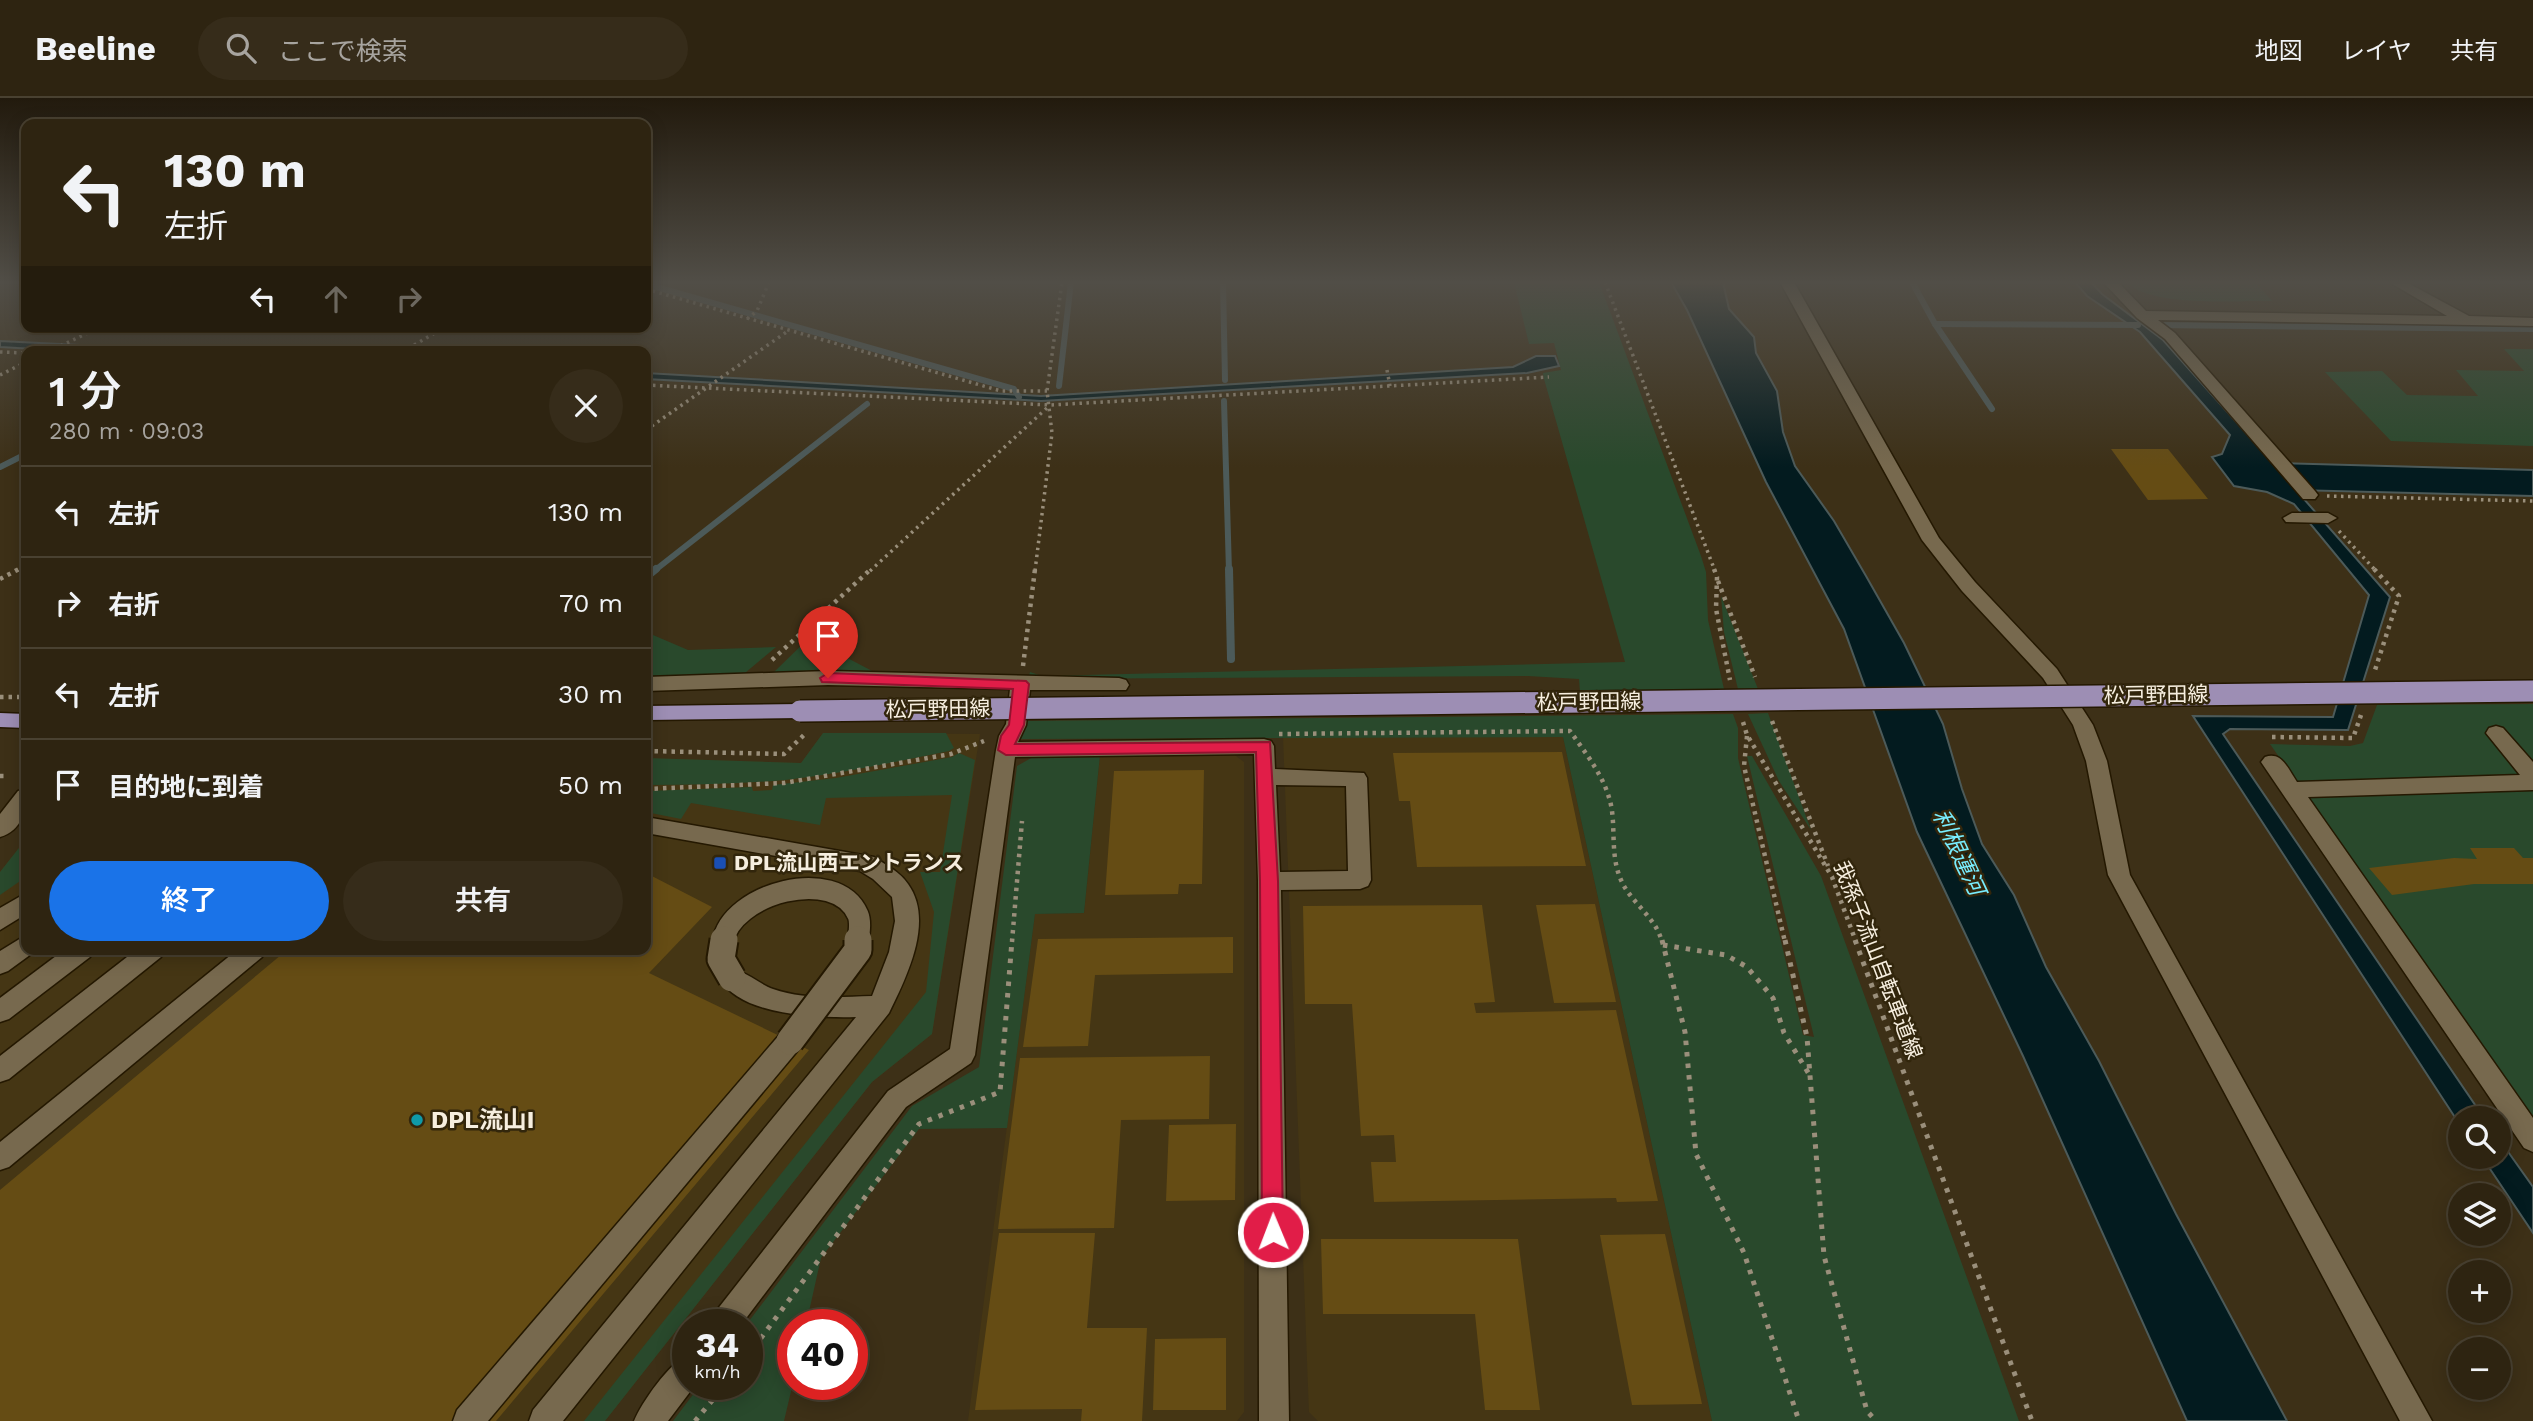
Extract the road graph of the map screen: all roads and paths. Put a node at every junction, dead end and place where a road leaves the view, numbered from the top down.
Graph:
1 (770, 344) edge
2 (834, 344) edge
3 (1054, 344) edge
4 (1628, 344) edge
5 (1821, 344) edge
6 (2177, 344) edge
7 (0, 352) edge
8 (21, 353) edge
9 (21, 364) edge
10 (1387, 370) dead end
11 (0, 375) edge
12 (1549, 377) dead end
13 (651, 385) edge
14 (1390, 386) junction
15 (705, 388) junction
16 (1048, 393) junction
17 (1049, 404) junction
18 (651, 426) edge
19 (2309, 495) joint
20 (2533, 501) edge
21 (2292, 518) dead end
22 (2328, 518) joint
23 (21, 568) edge
24 (1717, 577) junction
25 (0, 579) edge
26 (2374, 674) dead end
27 (754, 679) junction
28 (1757, 681) dead end
29 (1730, 682) dead end
30 (651, 684) edge
31 (1021, 684) junction
32 (1119, 685) dead end
33 (2533, 691) edge
34 (0, 697) edge
35 (21, 698) edge
36 (1739, 709) dead end
37 (2362, 712) dead end
38 (651, 713) edge
39 (0, 720) edge
40 (804, 720) junction
41 (1772, 720) dead end
42 (21, 721) edge
43 (2496, 733) dead end
44 (1747, 735) junction
45 (2272, 737) dead end
46 (1266, 740) junction
47 (996, 745) junction
48 (651, 751) edge
49 (2272, 762) dead end
50 (0, 776) edge
51 (7, 776) dead end
52 (2533, 776) edge
53 (1265, 777) junction
54 (2533, 782) edge
55 (651, 789) edge
56 (2290, 790) junction
57 (21, 803) edge
58 (651, 826) edge
59 (0, 829) edge
60 (1832, 877) junction
61 (1269, 881) junction
62 (21, 906) edge
63 (0, 921) edge
64 (1663, 946) junction
65 (21, 948) edge
66 (75, 955) edge
67 (147, 955) edge
68 (248, 955) edge
69 (0, 964) edge
70 (880, 1006) junction
71 (0, 1012) edge
72 (0, 1071) edge
73 (1810, 1075) junction
74 (2533, 1140) edge
75 (0, 1158) edge
76 (735, 1309) edge
77 (672, 1391) edge
78 (713, 1400) edge
79 (468, 1421) edge
80 (544, 1421) edge
81 (649, 1421) edge
82 (695, 1421) edge
83 (1275, 1421) edge
84 (1799, 1421) edge
85 (1876, 1421) edge
86 (2032, 1421) edge
87 (2417, 1421) edge

1 - 15 path
2 - 16 path
3 - 16 path
4 - 24 path
5 - 87 street
6 - 19 street
7 - 8 path
9 - 11 path
10 - 14 path
12 - 14 path
13 - 15 path
14 - 17 path
15 - 17 path
15 - 18 path
16 - 17 path
17 - 27 path
17 - 31 path
19 - 20 path
21 - 22 street
22 - 26 path
23 - 25 path
24 - 28 path
24 - 29 path
27 - 30 street
27 - 31 street
31 - 32 street
31 - 47 street
33 - 40 main road, 松戸野田線, bridge
34 - 35 path
36 - 44 path, 我孫子流山自転車道線
37 - 45 path
38 - 40 main road, 松戸野田線
39 - 42 main road
40 - 48 path
41 - 60 path
43 - 52 street
44 - 60 path, 我孫子流山自転車道線
44 - 73 path
46 - 47 street
46 - 53 street
46 - 64 path
47 - 55 path
47 - 76 street
49 - 56 street
50 - 51 path
53 - 61 street
53 - 61 street
54 - 56 street
56 - 74 street
57 - 59 street
58 - 70 street
60 - 86 path, 我孫子流山自転車道線
61 - 83 street
62 - 63 street
64 - 73 path
64 - 84 path
65 - 69 street
66 - 71 street
67 - 72 street
68 - 75 street
70 - 79 street, bridge
70 - 80 street
73 - 85 path
77 - 81 street
78 - 82 path

